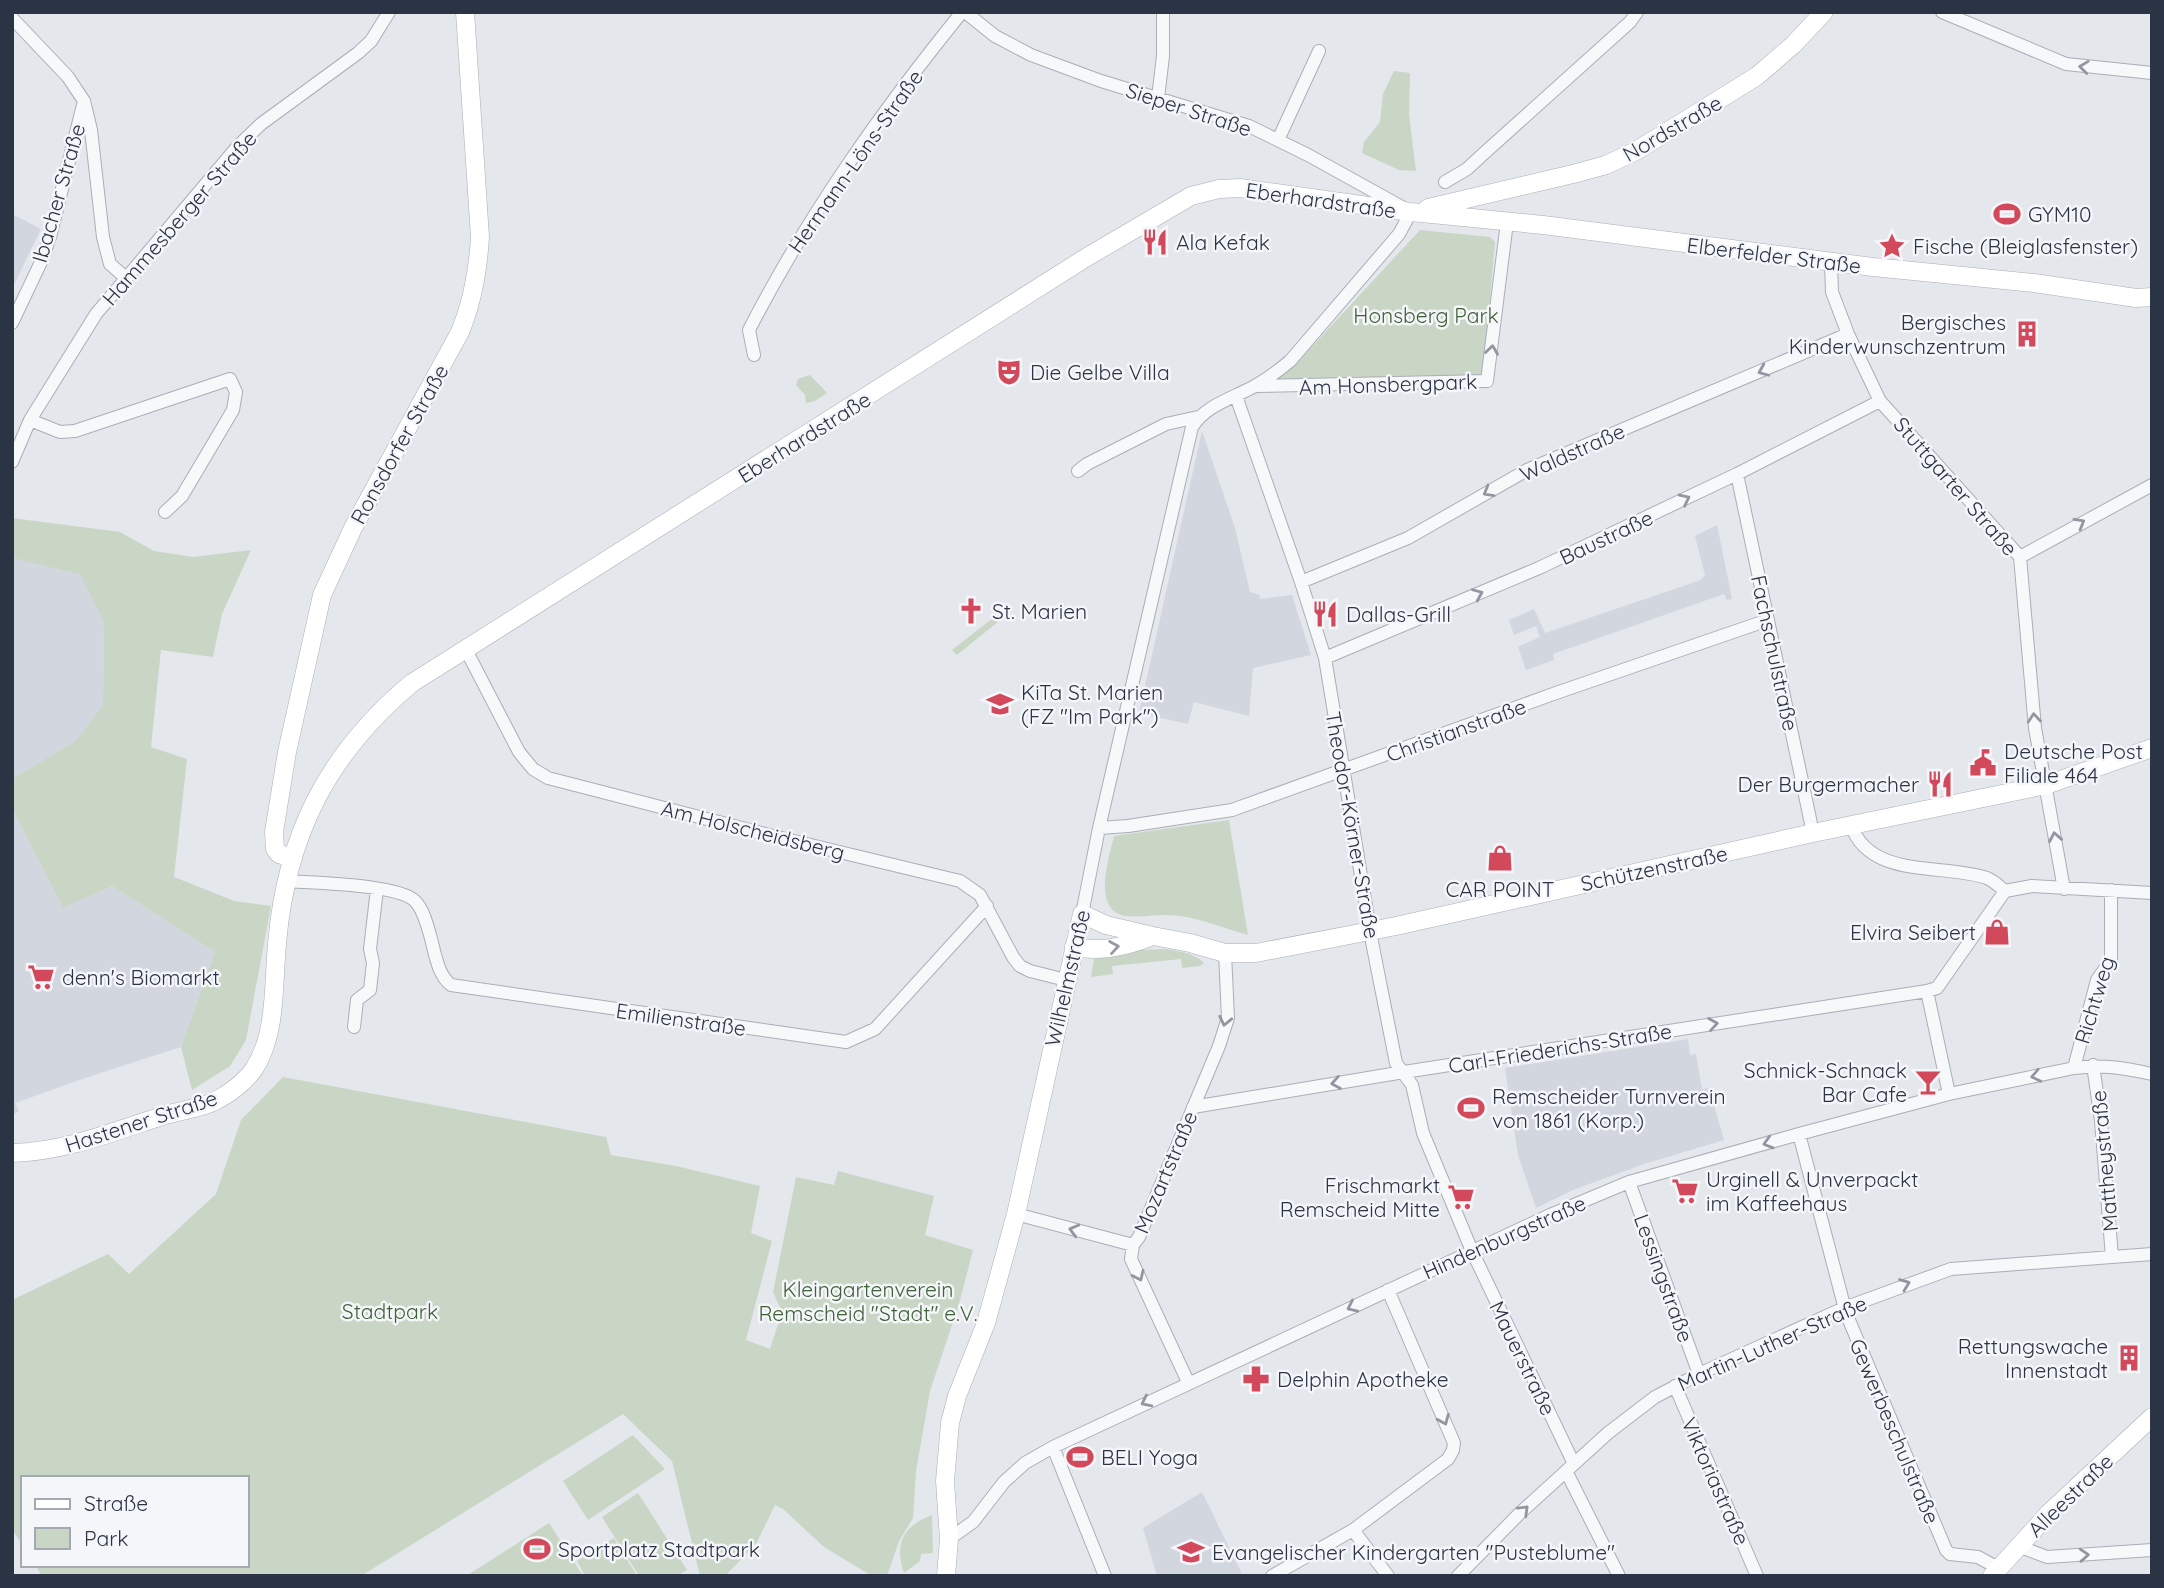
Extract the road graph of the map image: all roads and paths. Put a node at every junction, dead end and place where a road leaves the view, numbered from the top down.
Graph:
1 (389, 12) edge
2 (466, 12) edge
3 (964, 12) edge
4 (1163, 12) edge
5 (1637, 12) edge
6 (1824, 12) edge
7 (1941, 12) edge
8 (12, 18) edge
9 (1319, 51) dead end
10 (2152, 74) edge
11 (1158, 98) junction
12 (83, 101) junction
13 (1278, 140) junction
14 (1445, 182) dead end
15 (1411, 212) junction
16 (1507, 222) junction
17 (1831, 262) junction
18 (126, 278) junction
19 (2147, 300) edge
20 (12, 323) edge
21 (1848, 334) junction
22 (754, 355) dead end
23 (1254, 386) junction
24 (1236, 396) junction
25 (1880, 401) junction
26 (1198, 417) junction
27 (30, 420) junction
28 (12, 462) edge
29 (1078, 471) dead end
30 (1737, 474) junction
31 (2152, 485) edge
32 (165, 512) dead end
33 (2020, 557) junction
34 (1301, 582) junction
35 (1768, 620) junction
36 (465, 648) junction
37 (1325, 659) junction
38 (2152, 748) edge
39 (1344, 771) junction
40 (2046, 785) junction
41 (1851, 825) junction
42 (1098, 828) junction
43 (1813, 833) junction
44 (293, 858) junction
45 (286, 881) junction
46 (2064, 888) junction
47 (377, 889) junction
48 (2111, 890) junction
49 (2005, 891) junction
50 (2152, 893) edge
51 (986, 906) junction
52 (1082, 914) junction
53 (1370, 930) junction
54 (1153, 936) junction
55 (1074, 947) junction
56 (1225, 953) junction
57 (1066, 980) junction
58 (1927, 991) junction
59 (354, 1027) dead end
60 (2093, 1065) junction
61 (2074, 1068) junction
62 (1404, 1072) junction
63 (2152, 1074) edge
64 (1948, 1094) junction
65 (1193, 1107) junction
66 (1799, 1134) junction
67 (12, 1153) edge
68 (1629, 1182) junction
69 (1016, 1214) junction
70 (1133, 1245) junction
71 (1472, 1251) junction
72 (2152, 1254) edge
73 (2112, 1257) junction
74 (1388, 1290) junction
75 (1844, 1308) junction
76 (1699, 1374) junction
77 (1188, 1382) junction
78 (1675, 1386) junction
79 (2152, 1417) edge
80 (1053, 1447) junction
81 (1570, 1468) junction
82 (1353, 1530) junction
83 (949, 1539) junction
84 (2018, 1546) junction
85 (2152, 1550) edge
86 (1995, 1572) edge
87 (946, 1576) edge
88 (1105, 1576) edge
89 (1272, 1576) edge
90 (1388, 1576) edge
91 (1458, 1576) edge
92 (1619, 1576) edge
93 (1757, 1576) edge

1 - 18 street, Hammesberger Straße
2 - 44 main road, Ronsdorfer Straße
3 - 11 street, Sieper Straße
3 - 22 street, Hermann-Löns-Straße
4 - 11 street
5 - 14 street
6 - 15 main road, Nordstraße
10 -> 7 street
8 - 12 street, Ibacher Straße
9 - 13 street
11 - 13 street, Sieper Straße
12 - 18 street, Ibacher Straße
12 - 20 street, Ibacher Straße
13 - 15 street, Sieper Straße
15 - 16 main road, Elberfelder Straße
15 - 23 street
15 - 36 main road, Eberhardstraße
16 - 17 main road, Elberfelder Straße
23 -> 16 street, Am Honsbergpark
17 - 19 main road, Elberfelder Straße
17 - 21 street, Stuttgarter Straße
18 - 27 street, Hammesberger Straße
21 - 25 street, Stuttgarter Straße
21 -> 34 street, Waldstraße
23 - 24 street
24 - 26 street
24 - 34 street, Theodor-Körner-Straße
25 - 30 street, Baustraße
25 - 33 street, Stuttgarter Straße
26 - 29 street
26 - 42 street, Wilhelmstraße
27 - 28 street, Hammesberger Straße
27 - 32 street
30 - 35 street, Fachschulstraße
37 -> 30 street, Baustraße
33 -> 31 street
40 -> 33 street, Stuttgarter Straße
34 - 37 street, Theodor-Körner-Straße
35 - 39 street, Christianstraße
35 - 43 street, Fachschulstraße
36 - 44 main road, Eberhardstraße
36 - 51 street, Am Holscheidsberg
37 - 39 street, Theodor-Körner-Straße
38 - 40 main road, Schützenstraße
39 - 42 street, Christianstraße
39 - 53 street, Theodor-Körner-Straße
40 - 41 main road, Schützenstraße
46 -> 40 street, Stuttgarter Straße
41 - 43 main road, Schützenstraße
41 - 49 street
42 - 52 street, Wilhelmstraße
43 - 53 main road, Schützenstraße
44 - 45 main road, Hastener Straße
45 - 47 street, Emilienstraße
45 - 67 main road, Hastener Straße
46 - 48 street
46 - 49 street
47 - 51 street, Emilienstraße
47 - 59 street
48 - 50 street
48 - 61 street, Richtweg
49 - 58 street
51 - 57 street, Am Holscheidsberg
52 - 54 main road, Schützenstraße
52 - 55 main road, Wilhelmstraße
53 - 56 main road, Schützenstraße
53 - 62 street, Theodor-Körner-Straße
55 -> 54 main road, Schützenstraße
54 - 56 main road, Schützenstraße
55 - 57 main road, Wilhelmstraße
56 -> 65 street, Mozartstraße
57 - 69 main road, Wilhelmstraße
62 -> 58 street, Carl-Friederichs-Straße
58 - 64 street
60 - 61 street, Hindenburgstraße
60 - 63 street, Hindenburgstraße
60 - 73 street, Mattheystraße
61 -> 64 street, Hindenburgstraße
62 -> 65 street, Carl-Friederichs-Straße
62 - 71 street, Theodor-Körner-Straße
64 - 66 street, Hindenburgstraße
65 - 70 street, Mozartstraße
66 -> 68 street, Hindenburgstraße
66 - 75 street, Gewerbeschulstraße
68 - 71 street, Hindenburgstraße
68 - 76 street, Lessingstraße
70 -> 69 street
69 - 83 main road, Wilhelmstraße
70 -> 77 street, Mozartstraße
71 - 74 street, Hindenburgstraße
71 - 81 street, Mauerstraße
72 - 73 street, Martin-Luther-Straße
75 -> 73 street, Martin-Luther-Straße
74 -> 77 street, Hindenburgstraße
74 -> 82 street
75 - 76 street, Martin-Luther-Straße
75 - 86 street, Gewerbeschulstraße
76 - 78 street, Martin-Luther-Straße
77 -> 80 street, Hindenburgstraße
78 - 81 street, Martin-Luther-Straße
78 - 93 street, Viktoriastraße
79 - 84 main road, Alleestraße
80 - 83 street, Hindenburgstraße
80 - 88 street
91 -> 81 street, Martin-Luther-Straße
81 - 92 street, Mauerstraße
82 - 89 street
82 - 90 street
83 - 87 main road
84 -> 85 street
84 - 86 main road, Alleestraße

